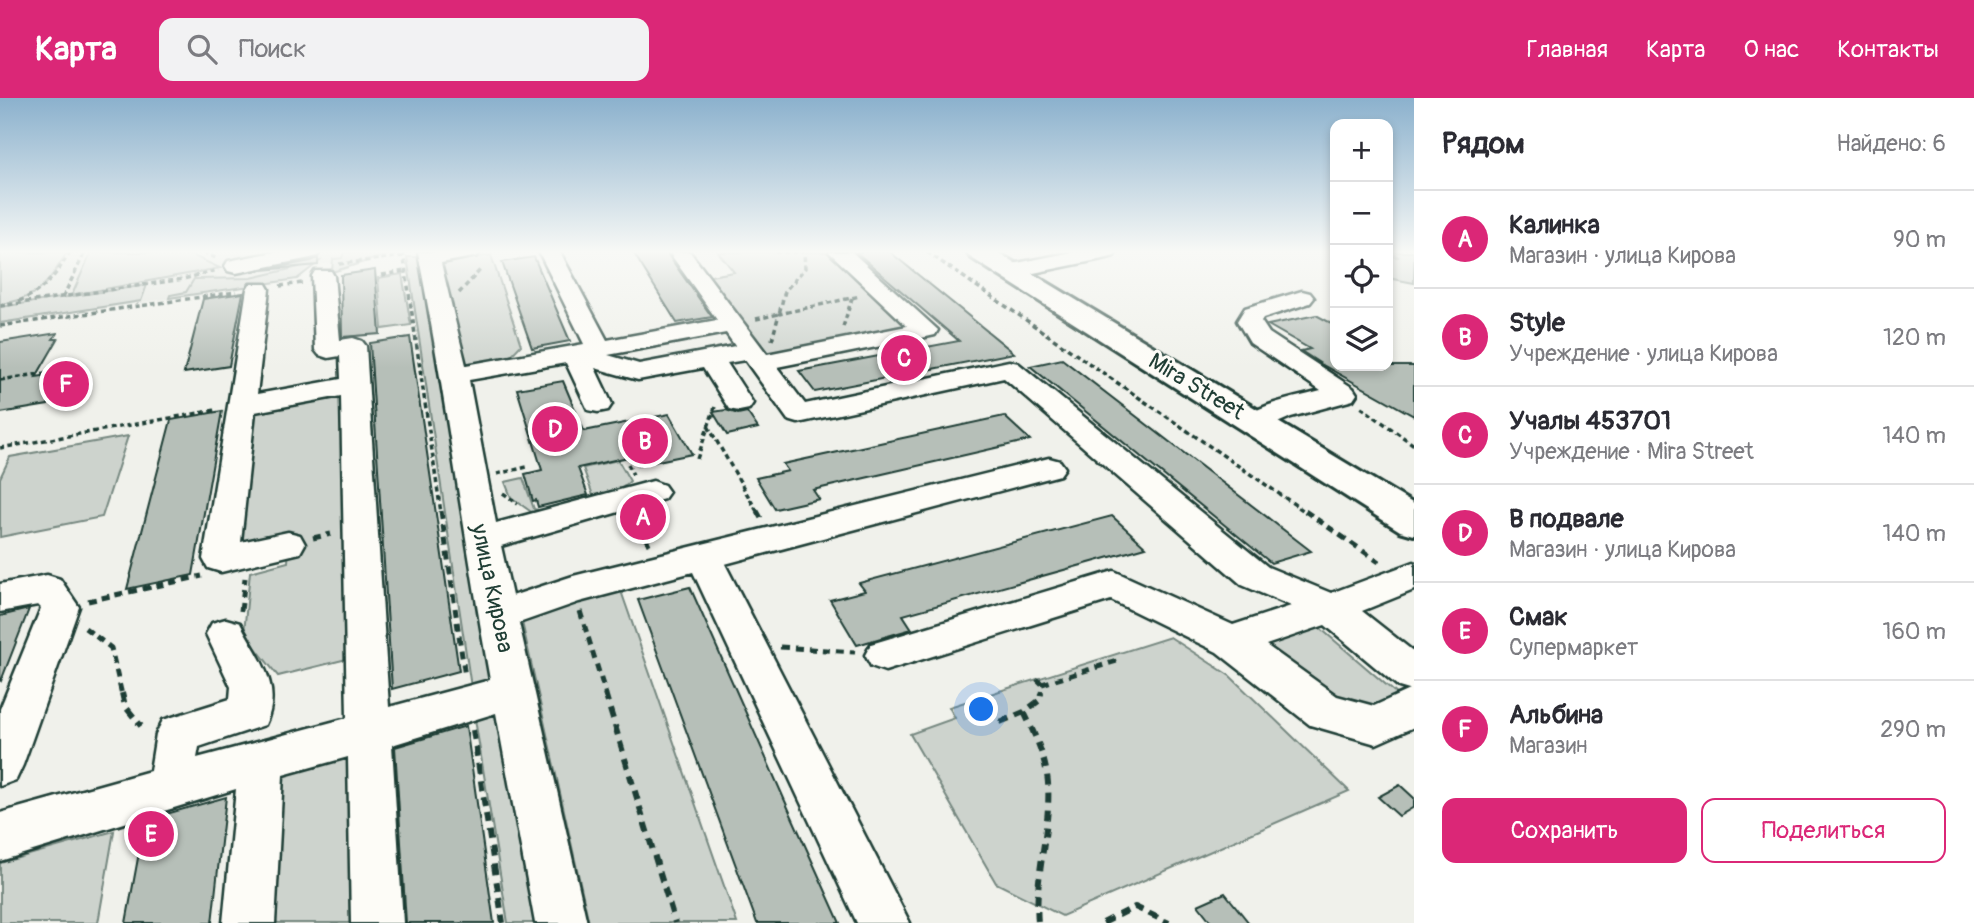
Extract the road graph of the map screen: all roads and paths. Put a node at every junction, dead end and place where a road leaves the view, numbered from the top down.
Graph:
1 (43, 290) edge
2 (66, 290) edge
3 (104, 290) edge
4 (248, 290) edge
5 (258, 290) edge
6 (324, 290) edge
7 (420, 290) edge
8 (427, 290) edge
9 (564, 290) edge
10 (707, 290) edge
11 (785, 290) edge
12 (882, 290) edge
13 (982, 290) edge
14 (1041, 290) edge
15 (862, 296) dead end
16 (63, 297) junction
17 (852, 298) junction
18 (1302, 298) dead end
19 (8, 305) junction
20 (0, 306) edge
21 (779, 314) junction
22 (732, 325) junction
23 (0, 326) edge
24 (837, 348) junction
25 (587, 351) junction
26 (756, 357) junction
27 (710, 359) junction
28 (71, 369) dead end
29 (455, 375) junction
30 (0, 380) edge
31 (354, 385) junction
32 (1343, 394) junction
33 (737, 399) joint
34 (598, 404) dead end
35 (241, 406) junction
36 (1256, 422) junction
37 (708, 426) junction
38 (1414, 445) edge
39 (0, 448) edge
40 (696, 459) dead end
41 (1048, 468) dead end
42 (493, 485) dead end
43 (653, 492) dead end
44 (1414, 522) edge
45 (541, 523) junction
46 (361, 527) junction
47 (773, 538) junction
48 (482, 539) junction
49 (288, 544) joint
50 (704, 556) junction
51 (206, 575) dead end
52 (1410, 576) edge
53 (573, 590) junction
54 (0, 598) edge
55 (60, 607) junction
56 (1331, 608) junction
57 (499, 615) junction
58 (226, 634) dead end
59 (1231, 641) junction
60 (748, 646) junction
61 (885, 655) joint
62 (1117, 661) dead end
63 (1414, 675) edge
64 (514, 689) junction
65 (469, 705) junction
66 (1414, 707) edge
67 (1024, 712) junction
68 (1000, 722) dead end
69 (141, 726) dead end
70 (370, 731) junction
71 (261, 761) junction
72 (0, 765) edge
73 (171, 787) junction
74 (0, 837) edge
75 (249, 923) edge
76 (377, 923) edge
77 (503, 923) edge
78 (561, 923) edge
79 (674, 923) edge
80 (884, 923) edge
81 (1038, 923) edge
82 (1103, 923) edge
83 (1169, 923) edge

1 - 19 path
2 - 16 path
3 - 16 path
4 - 23 path
5 - 35 lane
6 - 31 street
7 - 65 path
8 - 29 street, улица Кирова
9 - 25 street
10 - 22 street
11 - 21 path
12 - 24 street
13 - 52 path
14 - 36 main road, Mira Street
15 - 17 path
16 - 19 path
17 - 21 path
17 - 24 path
18 - 32 street
19 - 20 path
21 - 22 path
22 - 25 street
22 - 26 street
24 - 26 street
25 - 27 street
25 - 29 street
25 - 34 street
26 - 27 street
26 - 56 street
27 - 33 street
28 - 30 path
29 - 48 street, улица Кирова
31 - 35 street
31 - 46 street
32 - 36 street
32 - 38 path
33 - 37 path
35 - 39 path
35 - 49 lane
36 - 44 main road, Mira Street
37 - 40 path
37 - 47 path
41 - 47 street
42 - 45 path
43 - 45 street
45 - 48 street
46 - 49 path
46 - 70 street
47 - 50 street
48 - 57 street, улица Кирова
50 - 53 street
50 - 60 street
51 - 55 path
52 - 56 street
53 - 57 street
53 - 79 path
54 - 55 street
55 - 69 path
55 - 72 street
56 - 59 street
56 - 63 street
57 - 64 street, улица Кирова
58 - 73 street
59 - 61 street
59 - 66 street
60 - 61 path
60 - 80 street
62 - 67 path
64 - 65 street
64 - 78 street, улица Кирова
65 - 70 street
65 - 77 path
67 - 68 path
67 - 81 path
70 - 71 street
70 - 76 street
71 - 73 street
71 - 75 street
73 - 74 street
82 - 83 path

